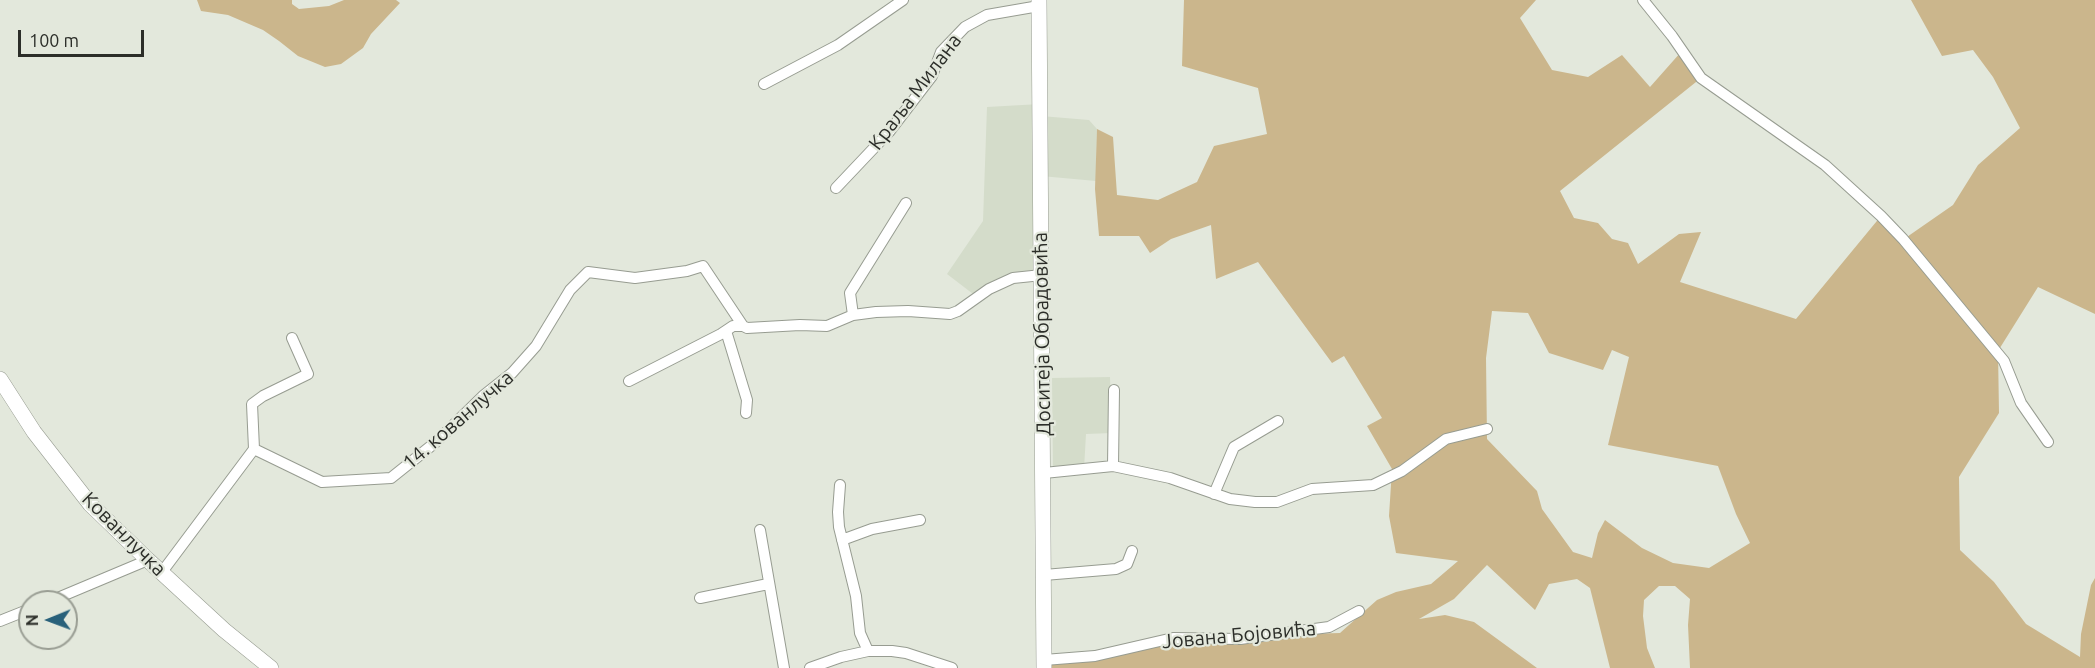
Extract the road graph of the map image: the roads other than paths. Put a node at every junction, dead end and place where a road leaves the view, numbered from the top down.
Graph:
1 (903, 0) edge
2 (1642, 0) edge
3 (1040, 3) edge
4 (764, 84) dead end
5 (836, 188) dead end
6 (906, 203) dead end
7 (1042, 275) junction
8 (853, 315) junction
9 (743, 326) junction
10 (726, 331) junction
11 (292, 338) dead end
12 (0, 379) edge
13 (629, 381) dead end
14 (1114, 390) dead end
15 (746, 413) dead end
16 (1278, 421) dead end
17 (1487, 429) dead end
18 (2048, 442) dead end
19 (254, 449) junction
20 (1113, 466) junction
21 (1044, 472) junction
22 (840, 485) dead end
23 (1214, 494) junction
24 (920, 520) dead end
25 (760, 530) dead end
26 (842, 540) junction
27 (1132, 551) dead end
28 (148, 560) junction
29 (162, 572) junction
30 (1044, 575) junction
31 (768, 584) junction
32 (77, 590) edge
33 (700, 598) dead end
34 (1359, 611) dead end
35 (18, 614) edge
36 (0, 621) edge
37 (867, 651) junction
38 (1044, 664) edge
39 (271, 668) edge
40 (784, 668) edge
41 (810, 668) edge
42 (952, 668) edge

1 - 4 street
2 - 18 street
3 - 5 street, Краља Милана
3 - 7 main road, Доситеја Обрадовића
6 - 8 street
7 - 8 street
7 - 21 main road, Доситеја Обрадовића
8 - 9 street
9 - 10 street
9 - 19 street, 14. кованлучка
10 - 13 street
10 - 15 street
11 - 19 street
12 - 28 main road, Кованлучка
14 - 20 street
16 - 23 street
17 - 23 street
19 - 29 street
20 - 21 street
20 - 23 street
21 - 30 main road, Доситеја Обрадовића
22 - 26 street
24 - 26 street
25 - 31 street
26 - 37 street
27 - 30 street
28 - 29 main road, Кованлучка
28 - 32 street
29 - 39 main road, Кованлучка
30 - 38 main road, Доситеја Обрадовића
31 - 33 street
31 - 40 street
34 - 38 street, Јована Бојовића
35 - 36 street
37 - 41 street
37 - 42 street

